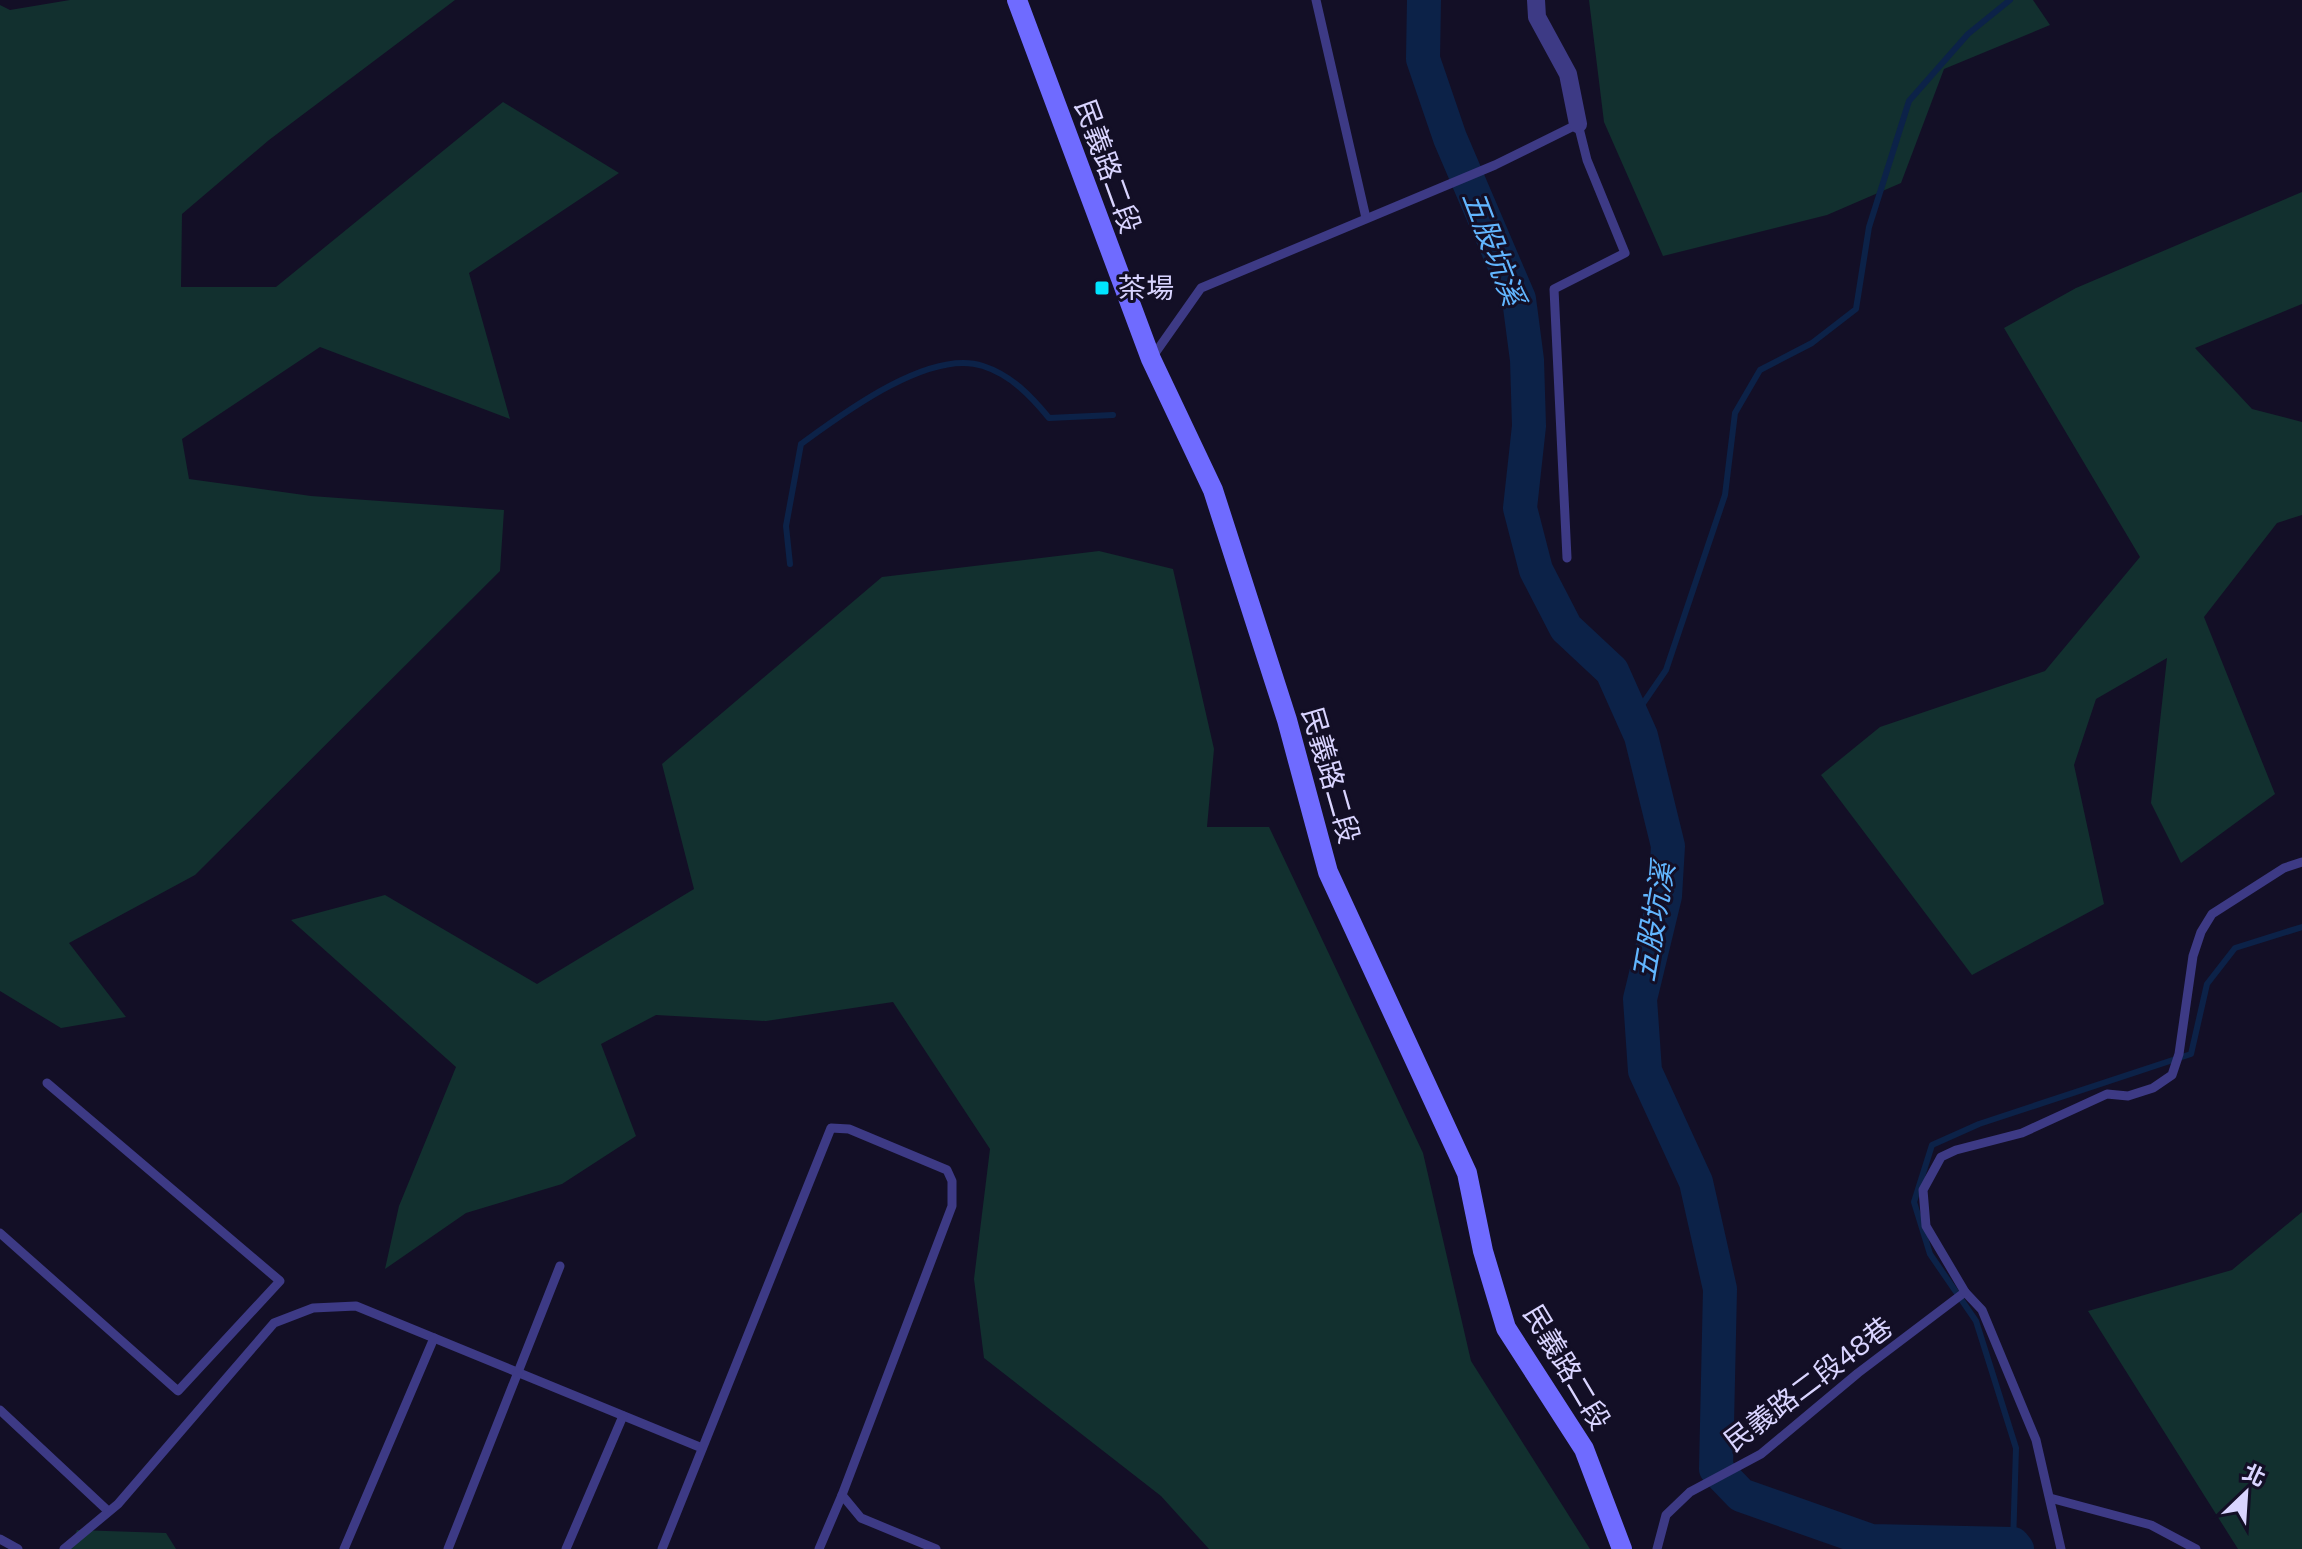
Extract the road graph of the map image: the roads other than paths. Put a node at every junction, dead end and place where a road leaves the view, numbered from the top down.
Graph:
1 (1017, 0) edge
2 (1316, 0) edge
3 (1536, 0) edge
4 (1578, 124) junction
5 (1366, 218) junction
6 (1151, 359) junction
7 (1567, 558) dead end
8 (2302, 862) edge
9 (47, 1083) dead end
10 (0, 1233) edge
11 (560, 1266) dead end
12 (1965, 1292) junction
13 (434, 1338) junction
14 (519, 1375) junction
15 (0, 1410) edge
16 (623, 1416) junction
17 (702, 1448) junction
18 (842, 1495) junction
19 (2050, 1498) junction
20 (107, 1510) junction
21 (0, 1539) edge
22 (18, 1549) edge
23 (64, 1549) edge
24 (344, 1549) edge
25 (448, 1549) edge
26 (566, 1549) edge
27 (662, 1549) edge
28 (819, 1549) edge
29 (936, 1549) edge
30 (1622, 1549) edge
31 (1657, 1549) edge
32 (2061, 1549) edge
33 (2196, 1549) edge

1 - 6 main road, 民義路二段
2 - 5 lane
3 - 4 street
4 - 5 lane
4 - 7 lane
5 - 6 lane
6 - 30 main road, 民義路二段
8 - 12 lane
9 - 10 lane
11 - 14 lane
12 - 19 lane
12 - 31 lane, 民義路二段48巷
13 - 14 lane
13 - 20 lane
13 - 24 lane
14 - 16 lane
14 - 25 lane
15 - 20 lane
16 - 17 lane
16 - 26 lane
17 - 18 lane
17 - 27 lane
18 - 28 lane
18 - 29 lane
19 - 32 lane
19 - 33 lane
20 - 23 lane
21 - 22 lane

